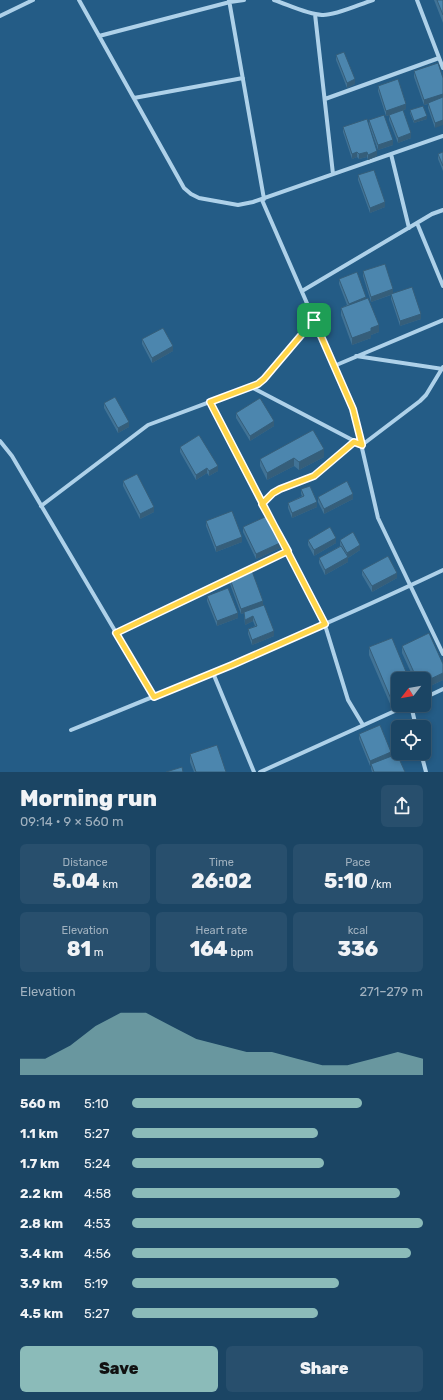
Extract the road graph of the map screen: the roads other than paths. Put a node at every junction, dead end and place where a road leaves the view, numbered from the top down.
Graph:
1 (33, 0) edge
2 (79, 0) edge
3 (244, 0) edge
4 (274, 0) edge
5 (373, 0) edge
6 (417, 0) edge
7 (230, 1) edge
8 (315, 14) junction
9 (0, 16) edge
10 (99, 36) junction
11 (439, 58) junction
12 (443, 68) edge
13 (243, 78) junction
14 (134, 98) junction
15 (325, 99) junction
16 (443, 136) edge
17 (391, 154) junction
18 (333, 174) junction
19 (263, 199) junction
20 (443, 210) edge
21 (417, 223) junction
22 (409, 228) junction
23 (443, 286) edge
24 (302, 291) junction
25 (314, 320) junction
26 (443, 320) edge
27 (356, 356) junction
28 (334, 366) junction
29 (443, 368) edge
30 (251, 387) junction
31 (210, 402) junction
32 (0, 441) edge
33 (354, 442) junction
34 (362, 445) junction
35 (262, 504) junction
36 (41, 506) junction
37 (288, 551) junction
38 (443, 570) edge
39 (410, 586) junction
40 (325, 624) junction
41 (116, 633) junction
42 (443, 654) edge
43 (213, 673) junction
44 (443, 689) edge
45 (431, 695) edge
46 (154, 697) junction
47 (393, 712) edge
48 (363, 725) junction
49 (71, 730) dead end
50 (423, 760) edge
51 (254, 772) edge
52 (260, 772) edge
53 (426, 772) edge

1 - 9 street
2 - 10 street
3 - 7 street
4 - 8 street
5 - 8 street
6 - 11 street
7 - 10 street
7 - 13 street
8 - 15 street
10 - 14 street
11 - 12 street
11 - 15 street
13 - 14 street
13 - 19 street
14 - 19 street
15 - 18 street
16 - 17 street
17 - 18 street
17 - 22 street
18 - 19 street
19 - 24 street
20 - 21 street
21 - 22 street
21 - 23 street
22 - 24 street
24 - 25 street
25 - 28 street
25 - 30 street
26 - 27 street
27 - 28 street
27 - 29 street
28 - 34 street
29 - 34 street
30 - 31 street
30 - 33 street
31 - 35 street
31 - 36 street
32 - 36 street
33 - 34 street
33 - 35 street
34 - 39 street
35 - 37 street
36 - 41 street
37 - 40 street
37 - 41 street
38 - 39 street
39 - 40 street
39 - 42 street
40 - 43 street
40 - 48 street
41 - 46 street
43 - 46 street
43 - 51 street
44 - 45 street
46 - 49 street
47 - 48 street
48 - 52 street
50 - 53 street

